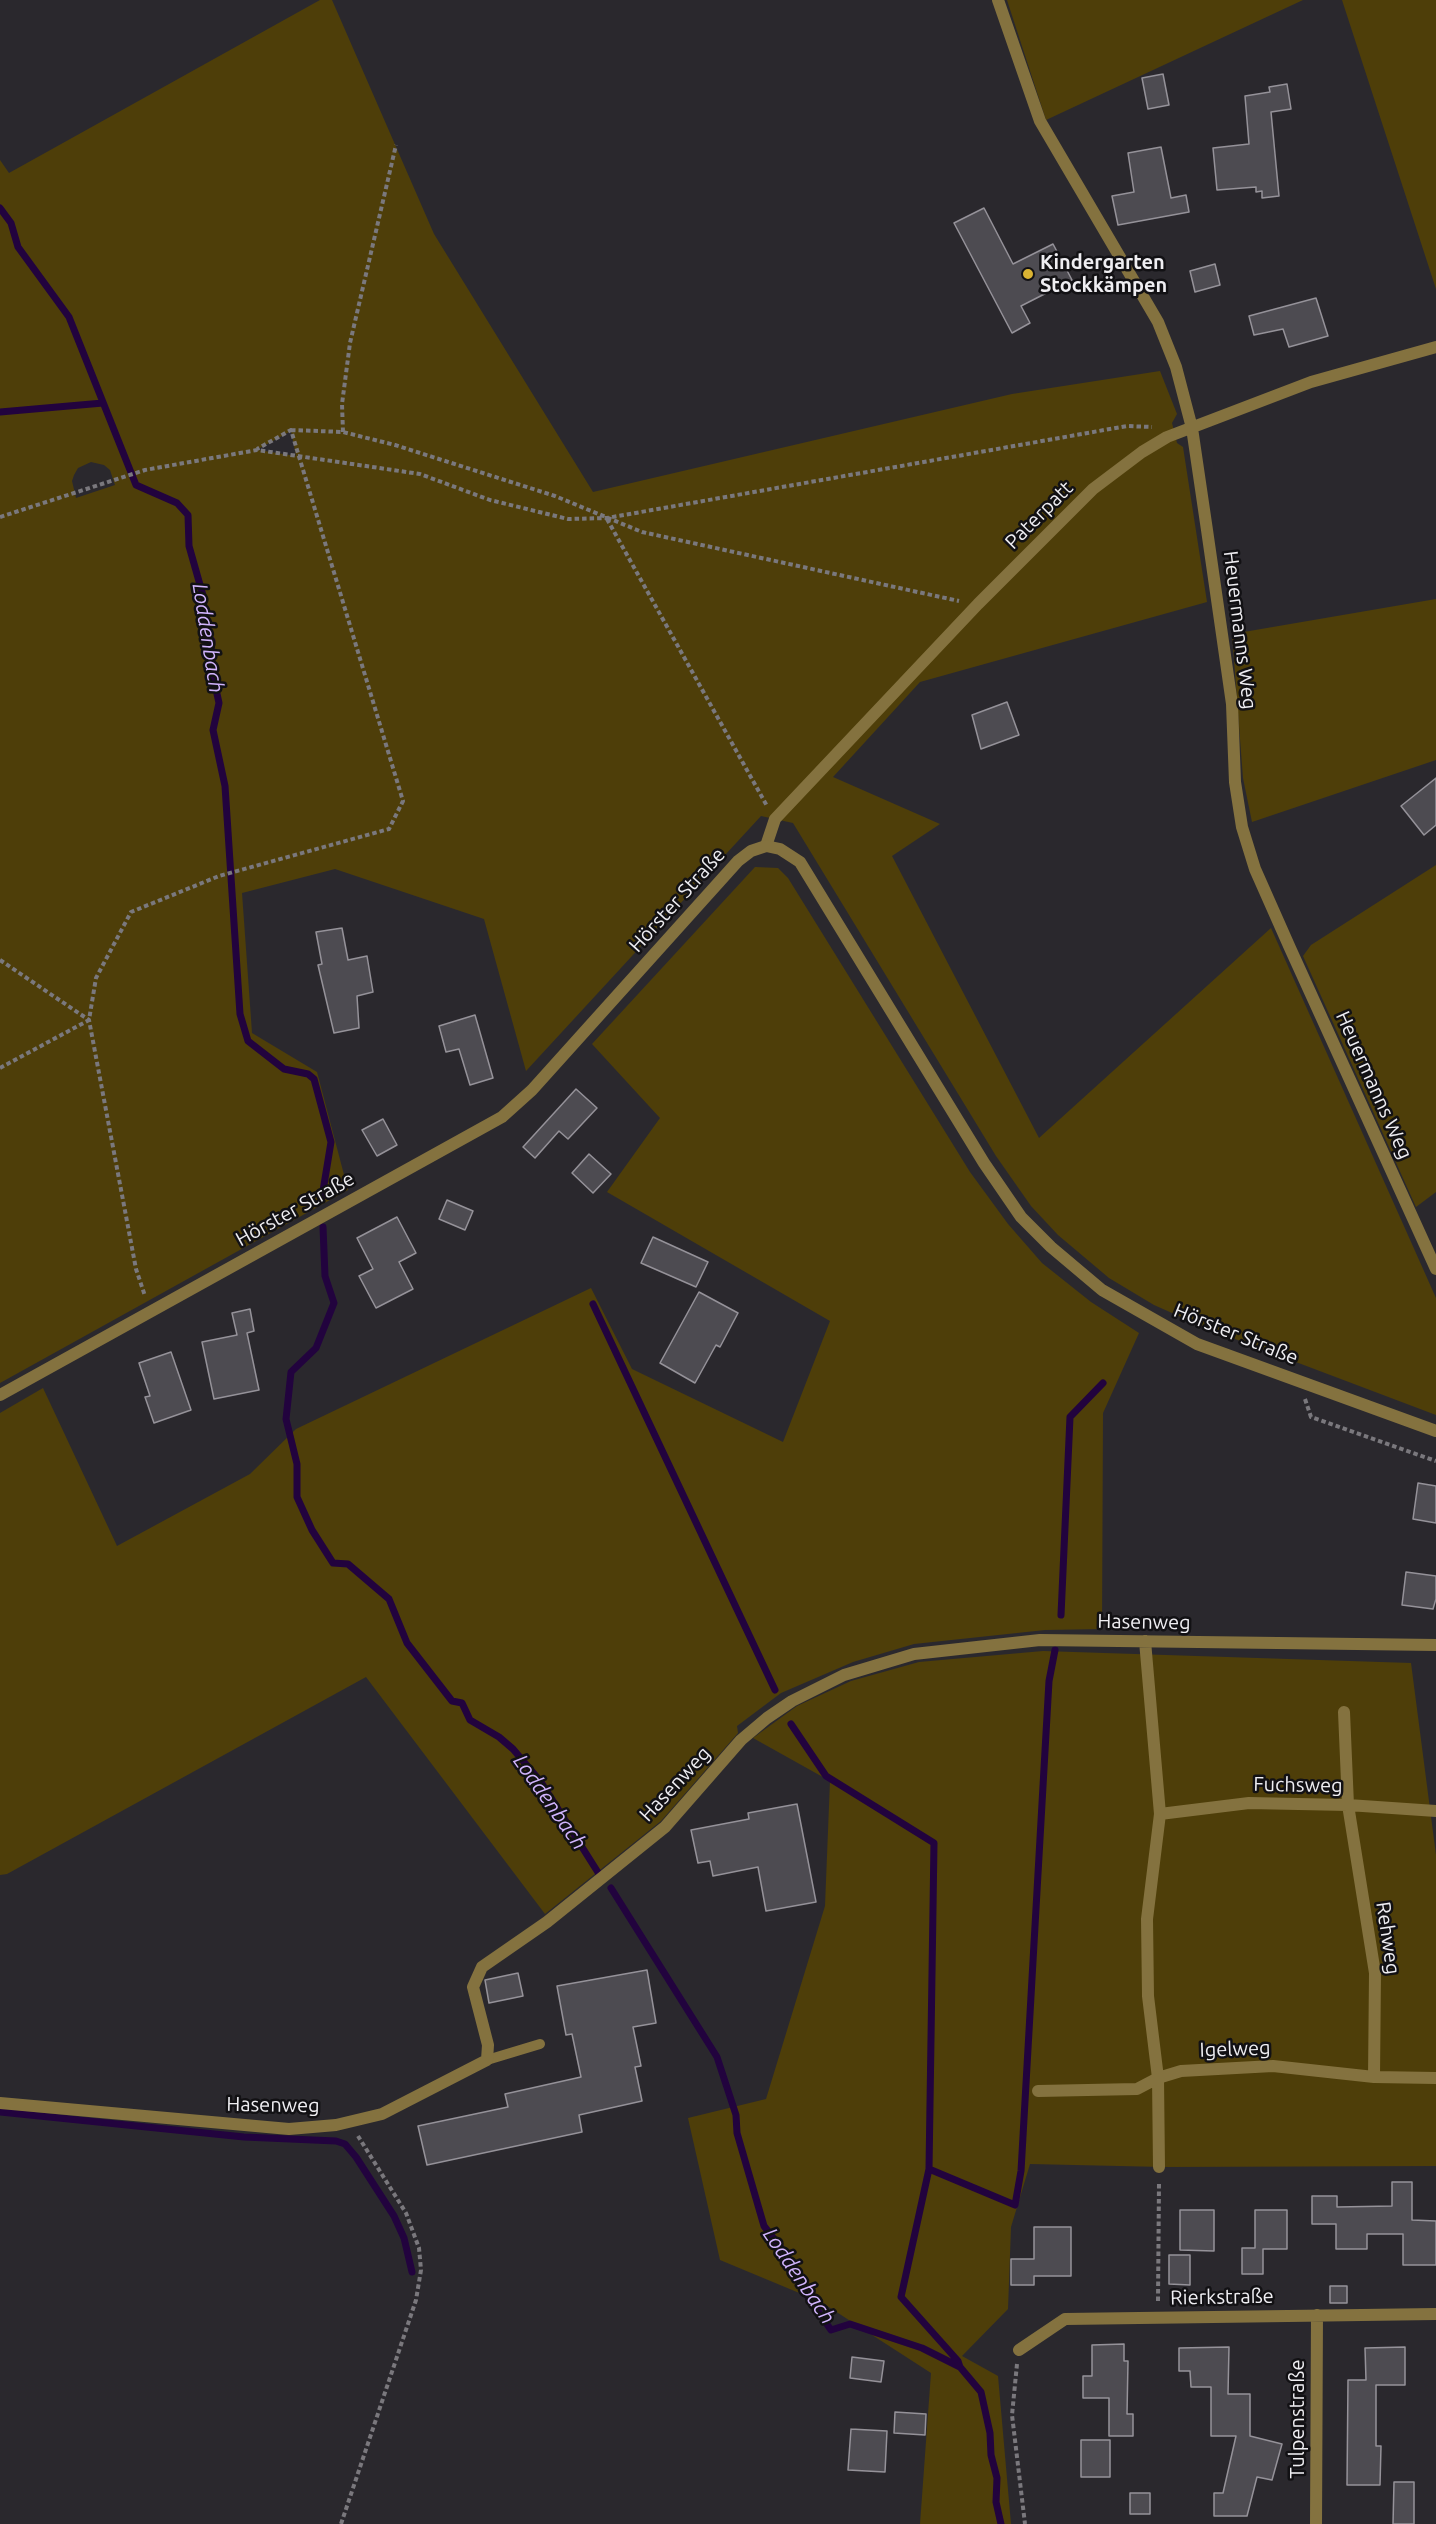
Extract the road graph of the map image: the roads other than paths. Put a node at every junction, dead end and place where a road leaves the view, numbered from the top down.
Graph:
1 (998, 0) edge
2 (1436, 347) edge
3 (1192, 428) junction
4 (766, 846) junction
5 (1436, 1269) edge
6 (0, 1395) edge
7 (1436, 1431) edge
8 (1145, 1641) junction
9 (1436, 1645) edge
10 (1344, 1712) dead end
11 (1348, 1805) junction
12 (1436, 1811) edge
13 (1160, 1814) junction
14 (540, 2044) dead end
15 (487, 2060) junction
16 (1374, 2077) junction
17 (1158, 2078) junction
18 (1436, 2078) edge
19 (1038, 2091) dead end
20 (0, 2103) edge
21 (1159, 2167) road end
22 (1436, 2314) edge
23 (1317, 2315) junction
24 (1019, 2349) road end
25 (1316, 2524) edge

1 - 3 street, Heuermanns Weg
2 - 3 street, Paterpatt
3 - 4 street, Paterpatt
3 - 5 street, Heuermanns Weg
4 - 6 street, Hörster Straße
4 - 7 street, Hörster Straße
8 - 9 street, Hasenweg
8 - 13 street
8 - 15 street, Hasenweg
10 - 11 street, Rehweg
11 - 12 street, Fuchsweg
11 - 13 street, Fuchsweg
11 - 16 street, Rehweg
13 - 17 street
14 - 15 lane
15 - 20 street, Hasenweg
16 - 17 street, Igelweg
16 - 18 street, Igelweg
17 - 19 street, Igelweg
17 - 21 street
22 - 23 street, Rierkstraße
23 - 24 street, Rierkstraße
23 - 25 street, Tulpenstraße

